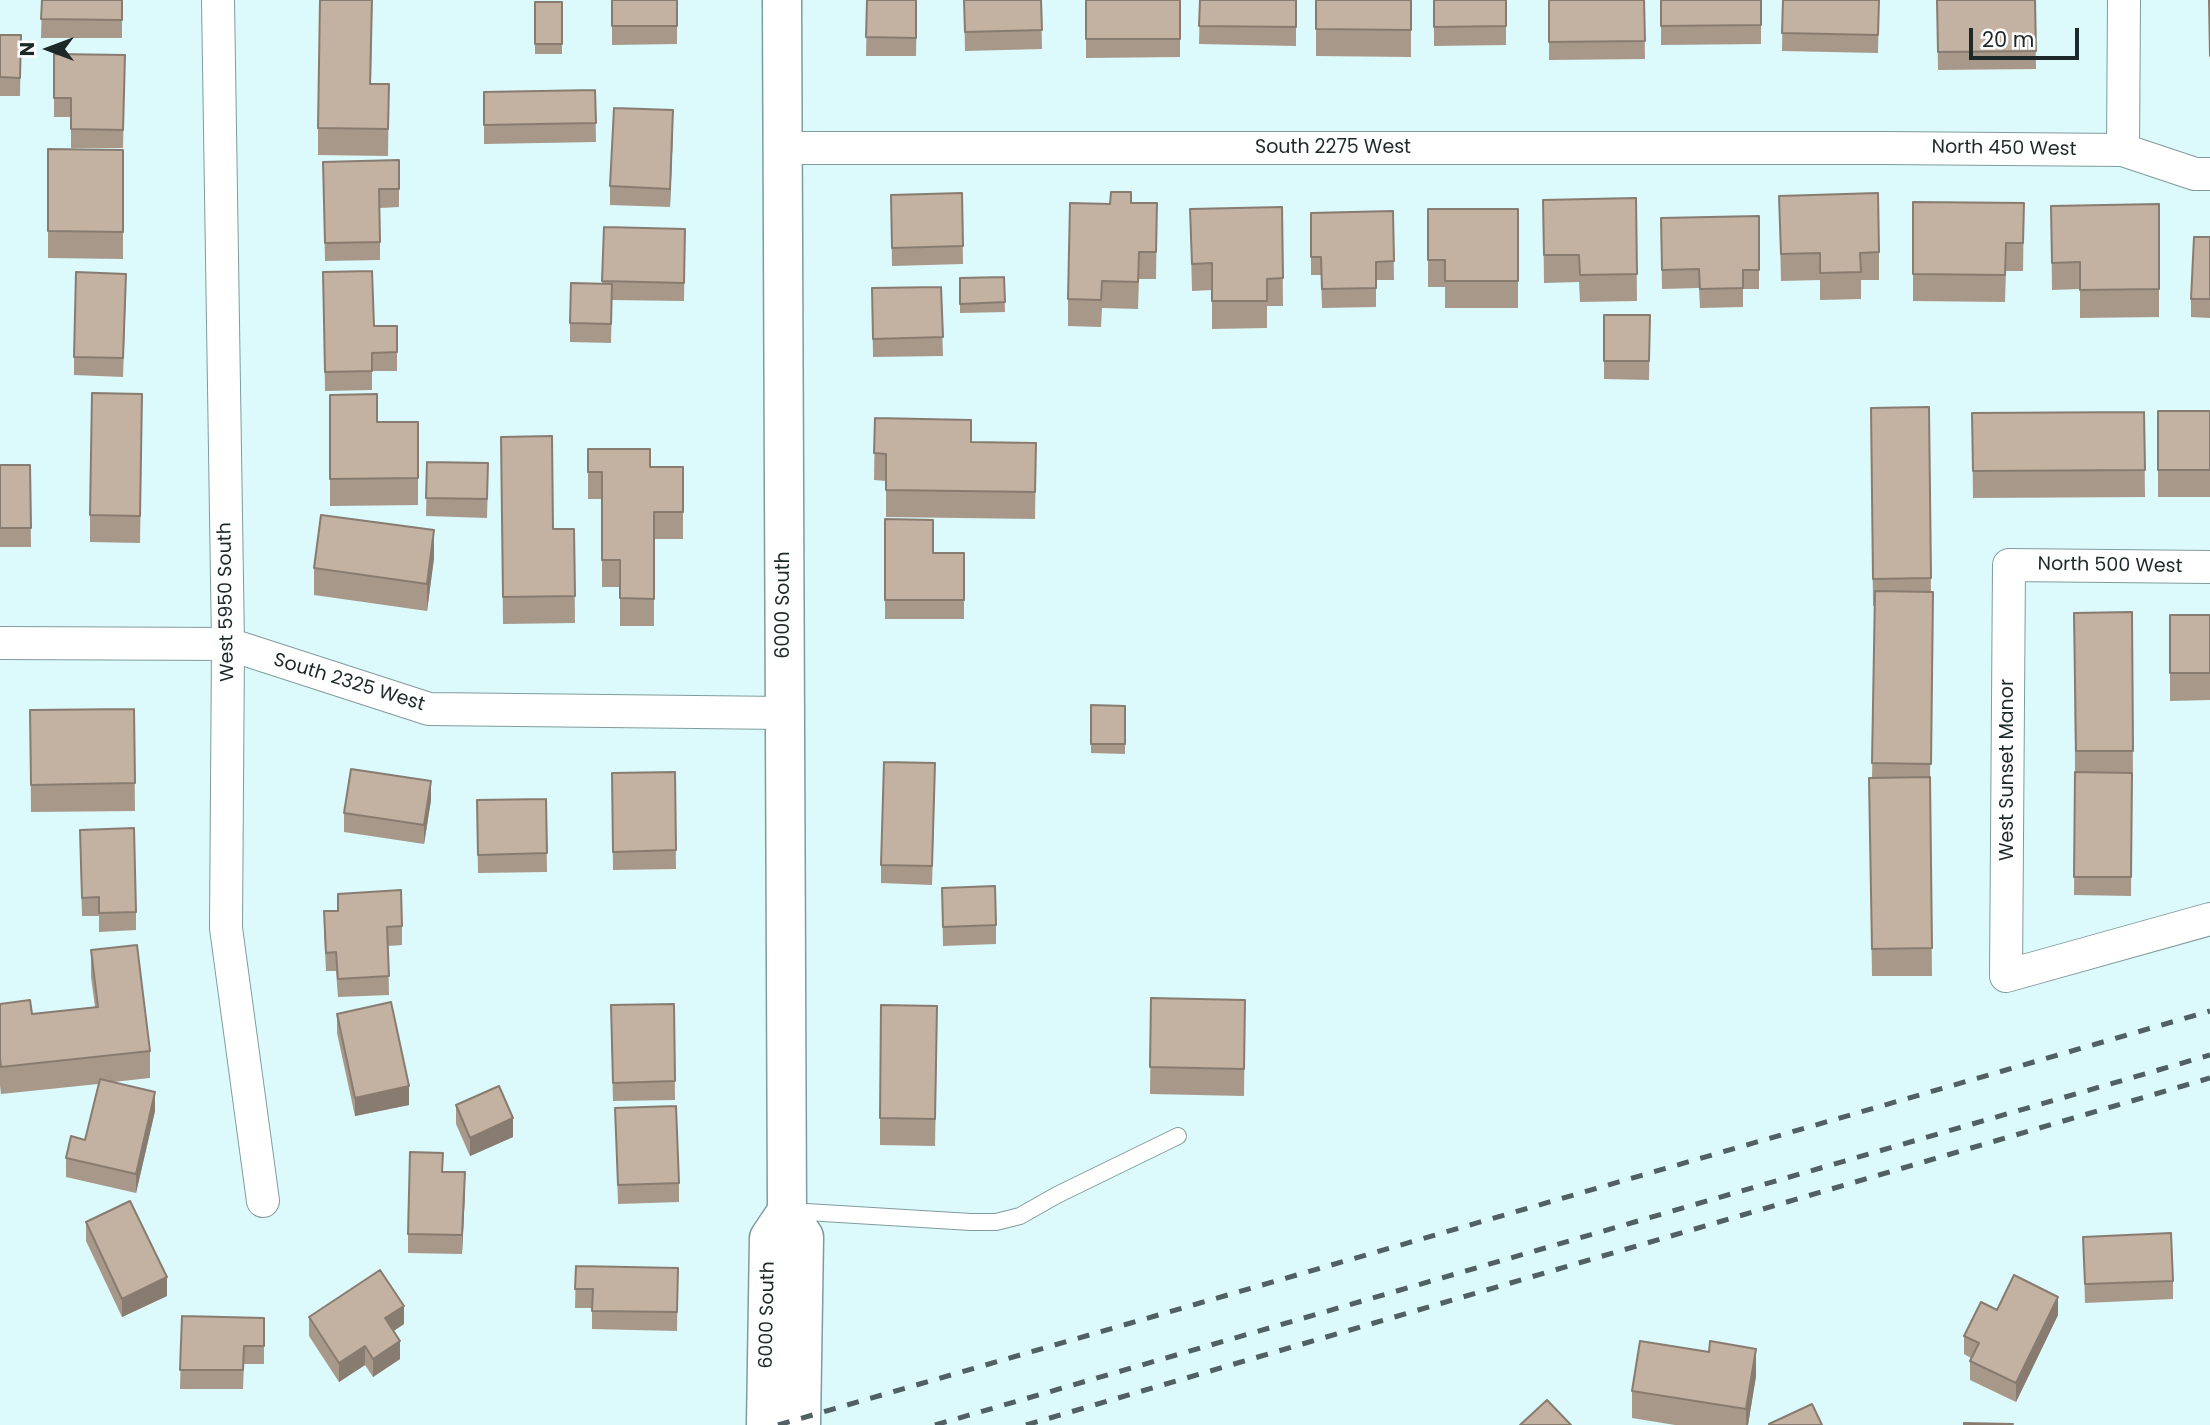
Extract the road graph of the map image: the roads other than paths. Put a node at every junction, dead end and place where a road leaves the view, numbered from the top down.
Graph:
1 (218, 0) edge
2 (782, 0) edge
3 (2124, 0) edge
4 (782, 148) junction
5 (1885, 148) joint
6 (2123, 150) junction
7 (2210, 174) edge
8 (2010, 565) joint
9 (2210, 567) edge
10 (0, 643) edge
11 (228, 644) junction
12 (785, 713) junction
13 (2210, 919) edge
14 (1178, 1136) dead end
15 (263, 1201) dead end
16 (787, 1210) junction
17 (766, 1425) edge
18 (801, 1425) edge

1 - 11 street, West 5950 South
2 - 4 street, 6000 South
3 - 6 street
4 - 5 street, South 2275 West
4 - 12 street, 6000 South
5 - 6 street, North 450 West
6 - 7 street, North 450 West
8 - 9 street, North 500 West
8 - 13 street, West Sunset Manor
10 - 11 street, South 2325 West
11 - 12 street, South 2325 West
11 - 15 street, West 5950 South
12 - 16 street, 6000 South
14 - 16 lane
16 - 17 street, 6000 South
16 - 18 street, 6000 South

